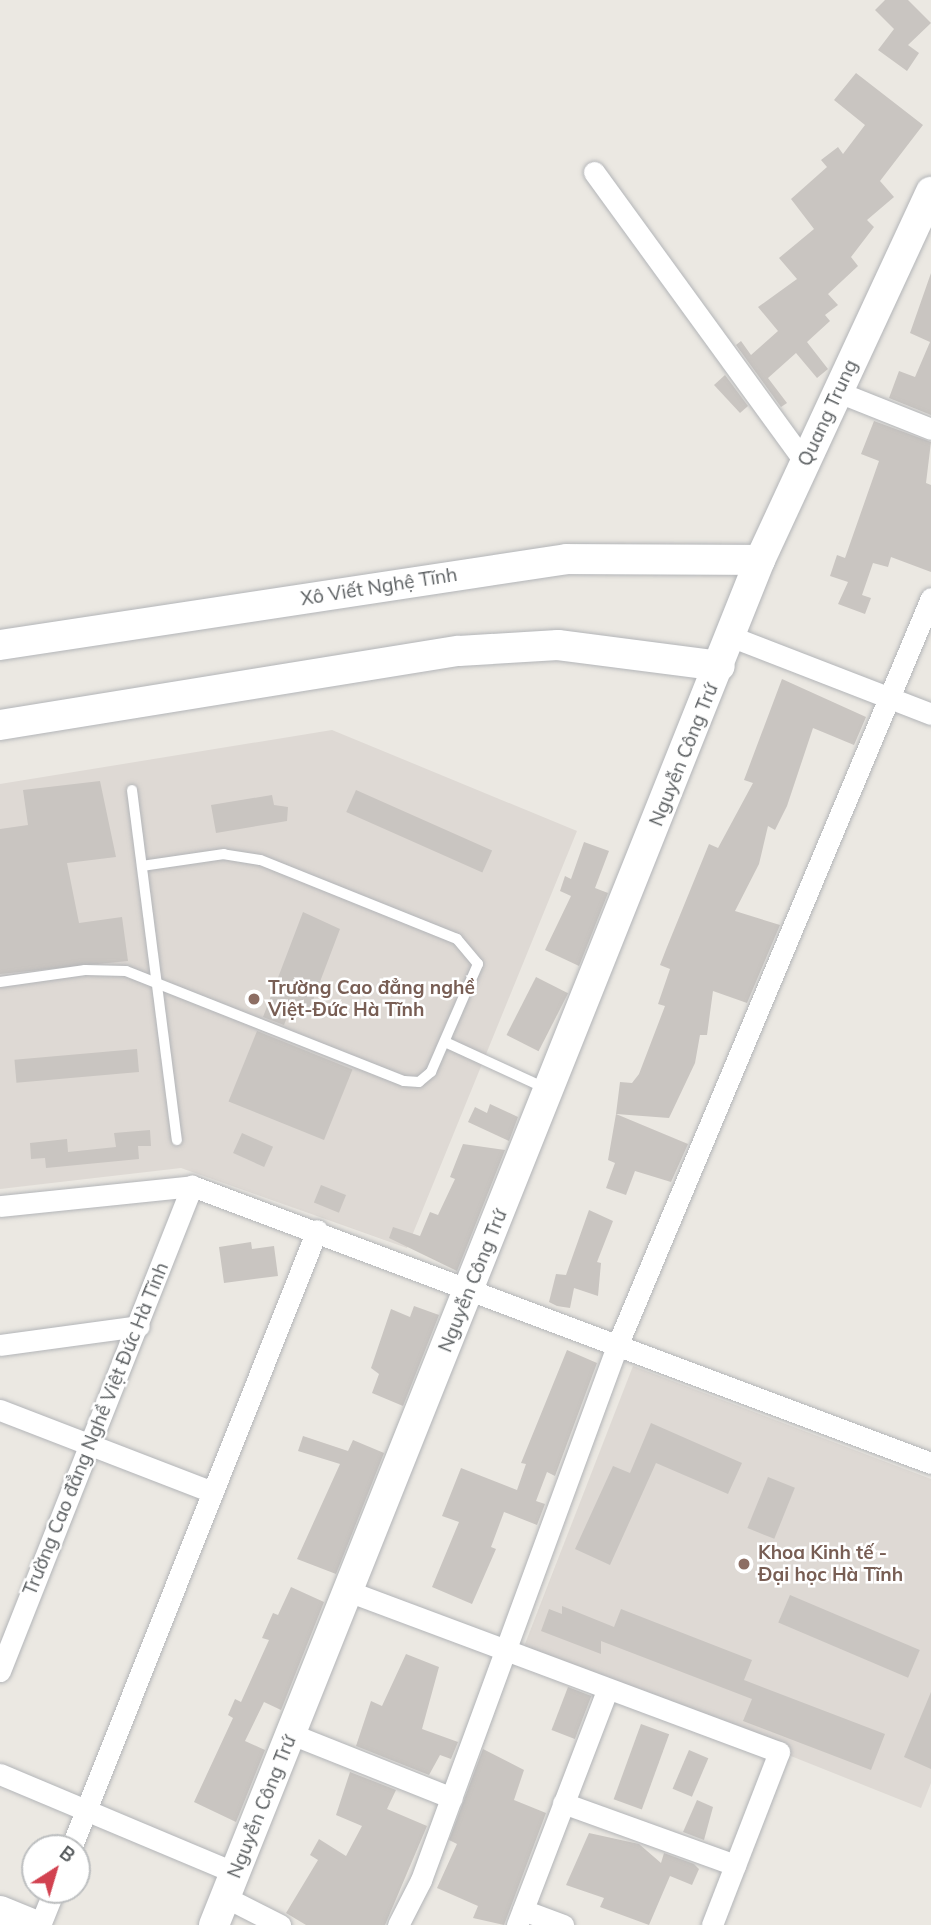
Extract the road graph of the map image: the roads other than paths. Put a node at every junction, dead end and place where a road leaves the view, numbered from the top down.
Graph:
1 (594, 172) dead end
2 (931, 192) edge
3 (838, 392) junction
4 (931, 429) edge
5 (805, 462) junction
6 (760, 560) junction
7 (931, 598) edge
8 (730, 636) junction
9 (0, 645) edge
10 (720, 666) junction
11 (891, 698) junction
12 (931, 714) edge
13 (0, 725) edge
14 (132, 790) dead end
15 (142, 866) junction
16 (156, 979) junction
17 (0, 982) edge
18 (444, 1042) junction
19 (549, 1090) junction
20 (177, 1140) dead end
21 (192, 1186) junction
22 (0, 1206) edge
23 (317, 1230) junction
24 (469, 1291) junction
25 (139, 1326) junction
26 (0, 1345) edge
27 (617, 1346) junction
28 (0, 1410) edge
29 (89, 1444) junction
30 (931, 1463) edge
31 (213, 1492) junction
32 (348, 1591) junction
33 (507, 1651) junction
34 (0, 1671) edge
35 (607, 1690) junction
36 (291, 1734) junction
37 (0, 1774) edge
38 (452, 1798) junction
39 (564, 1804) junction
40 (86, 1812) junction
41 (77, 1834) edge
42 (735, 1865) junction
43 (230, 1885) junction
44 (48, 1904) edge
45 (0, 1911) edge
46 (520, 1918) edge
47 (34, 1925) edge
48 (40, 1925) edge
49 (214, 1925) edge
50 (280, 1925) edge
51 (398, 1925) edge
52 (563, 1925) edge
53 (712, 1925) edge

1 - 5 street
2 - 3 main road, Quang Trung
3 - 4 street
3 - 5 main road, Quang Trung
5 - 6 main road, Quang Trung
6 - 8 main road, Quang Trung
6 - 9 main road, Xô Viết Nghệ Tĩnh
7 - 11 street
8 - 10 main road, Nguyễn Công Trứ
8 - 11 street
10 - 13 main road
10 - 19 main road, Nguyễn Công Trứ
11 - 12 street
11 - 27 street
14 - 15 lane
15 - 16 lane
15 - 18 lane
16 - 17 lane
16 - 18 lane
16 - 20 lane
18 - 19 lane
19 - 24 main road, Nguyễn Công Trứ
21 - 22 street
21 - 23 street
21 - 25 street, Trường Cao đẳng Nghề Việt Đức Hà Tĩnh
23 - 24 street
23 - 31 street
24 - 27 street
24 - 32 main road, Nguyễn Công Trứ
25 - 26 street
25 - 29 street, Trường Cao đẳng Nghề Việt Đức Hà Tĩnh
27 - 30 street
27 - 33 street
28 - 29 street
29 - 31 street
29 - 34 street, Trường Cao đẳng Nghề Việt Đức Hà Tĩnh
31 - 40 street
32 - 33 street
32 - 36 main road, Nguyễn Công Trứ
33 - 35 street
33 - 38 street
35 - 39 street
35 - 42 street
36 - 38 street
36 - 43 main road, Nguyễn Công Trứ
37 - 40 street
38 - 51 street
39 - 42 street
39 - 46 street
40 - 41 street
40 - 43 street
42 - 53 street
43 - 49 main road, Nguyễn Công Trứ
43 - 50 street
44 - 48 street
45 - 47 main road
46 - 52 street

